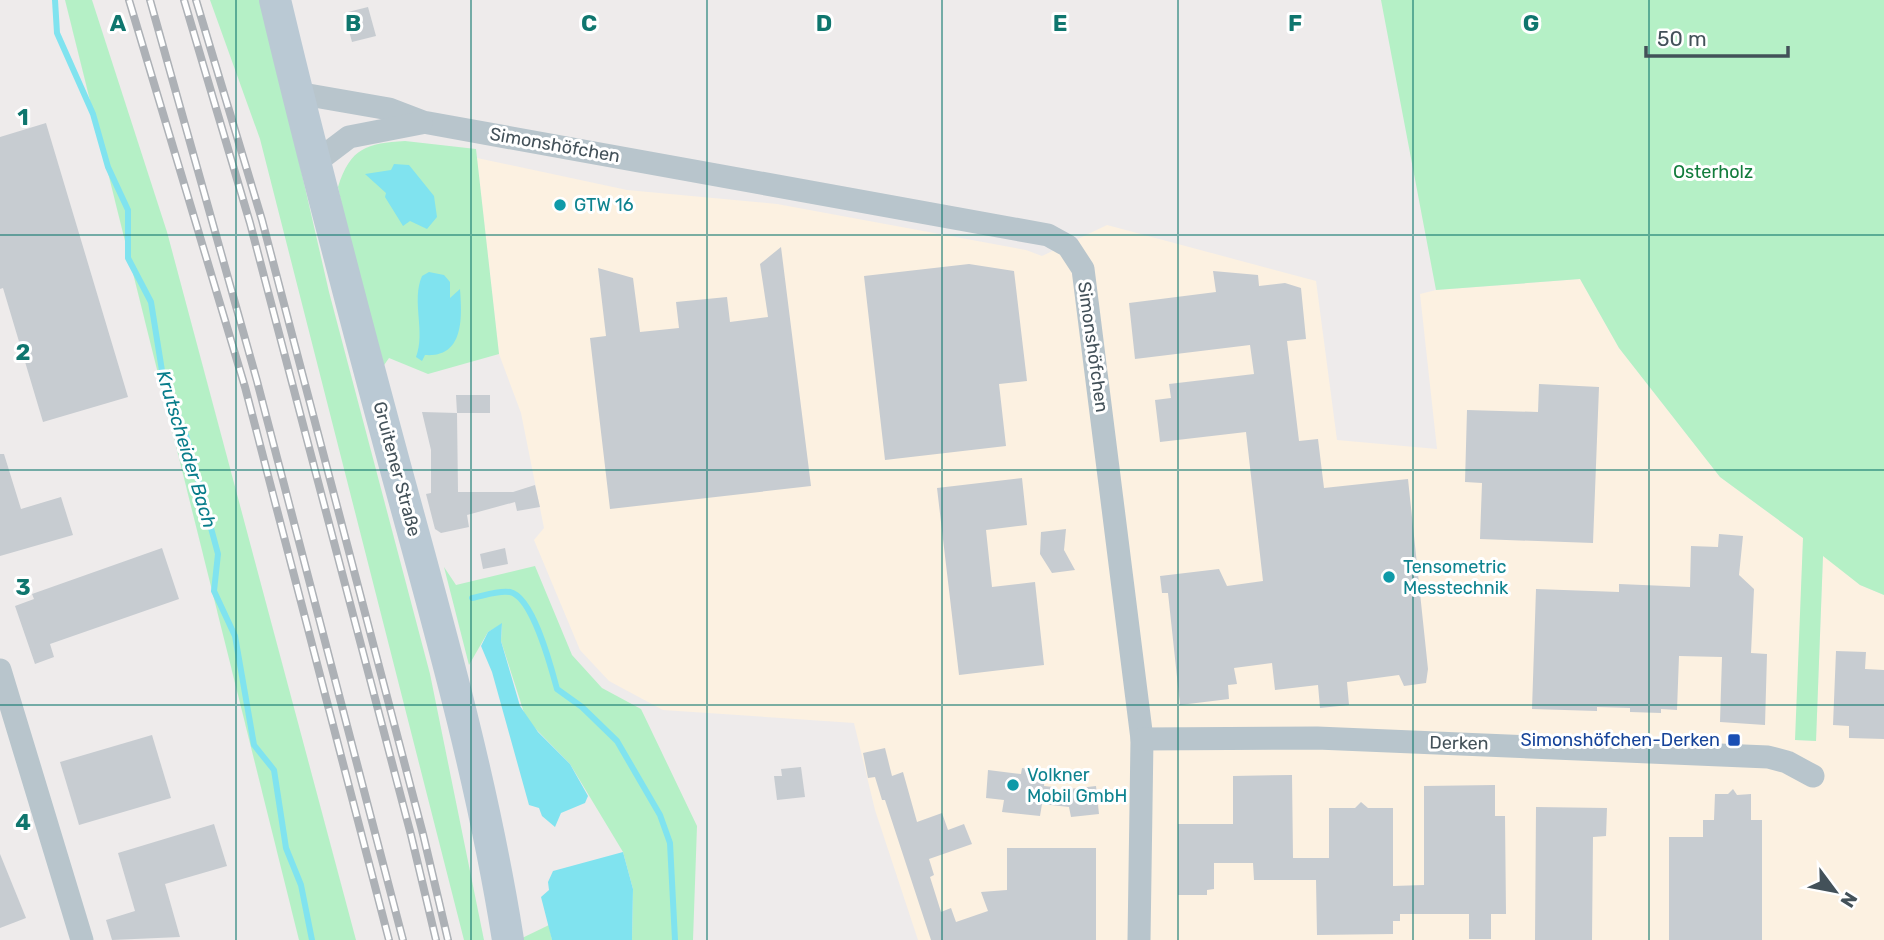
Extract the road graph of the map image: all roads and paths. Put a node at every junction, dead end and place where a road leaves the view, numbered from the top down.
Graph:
1 (275, 0) edge
2 (297, 93) junction
3 (423, 122) junction
4 (316, 162) junction
5 (0, 670) edge
6 (1142, 739) junction
7 (1813, 776) dead end
8 (82, 940) edge
9 (508, 940) edge
10 (1139, 940) edge

1 - 2 street, Gruitener Straße
2 - 3 street, Simonshöfchen
2 - 4 street, Gruitener Straße
3 - 4 street, Simonshöfchen
3 - 6 street, Simonshöfchen
4 - 9 street, Gruitener Straße
5 - 8 street
6 - 7 street, Derken
6 - 10 street, Simonshöfchen

